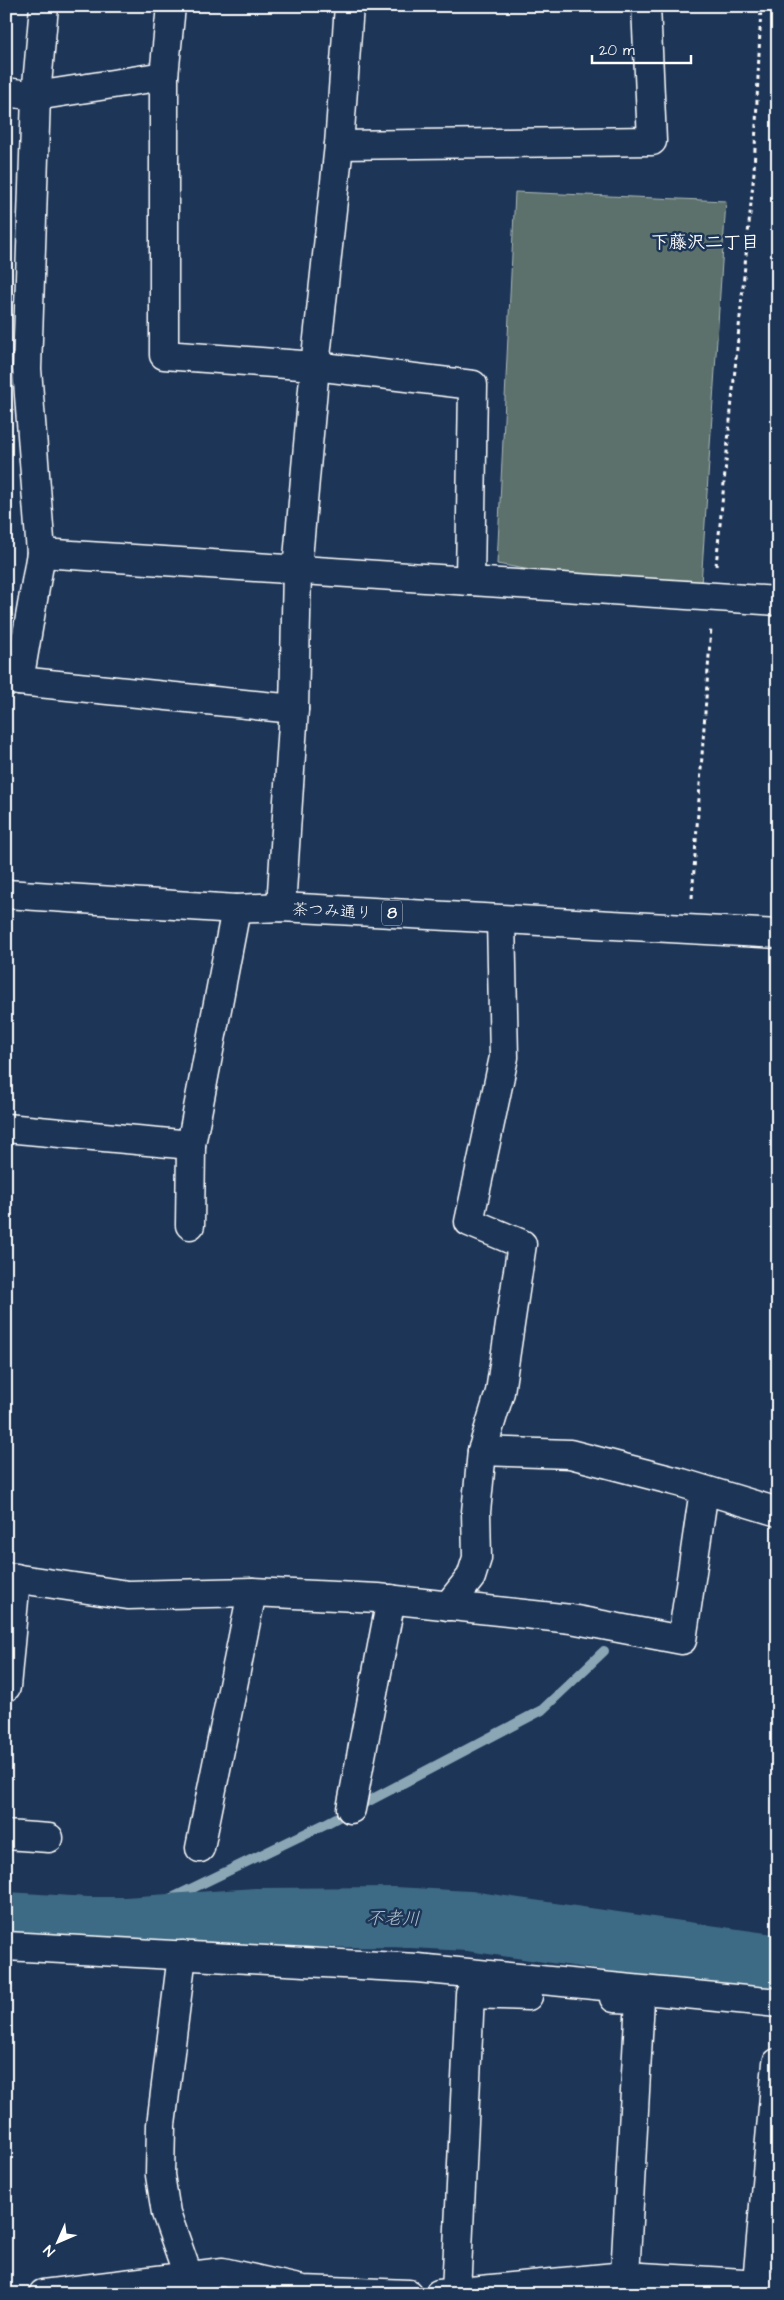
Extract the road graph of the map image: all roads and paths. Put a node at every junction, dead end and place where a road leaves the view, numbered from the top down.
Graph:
1 (44, 6) edge
2 (171, 6) edge
3 (349, 6) edge
4 (646, 6) edge
5 (761, 6) edge
6 (164, 76) junction
7 (6, 92) edge
8 (36, 96) junction
9 (339, 145) junction
10 (314, 366) junction
11 (17, 367) edge
12 (41, 553) junction
13 (297, 570) junction
14 (470, 581) junction
15 (713, 598) junction
16 (778, 601) edge
17 (13, 680) edge
18 (294, 709) junction
19 (6, 894) edge
20 (281, 907) junction
21 (236, 909) junction
22 (501, 920) junction
23 (690, 928) junction
24 (778, 934) edge
25 (6, 1128) edge
26 (190, 1145) junction
27 (190, 1226) dead end
28 (482, 1451) junction
29 (704, 1490) junction
30 (778, 1512) edge
31 (11, 1577) edge
32 (252, 1592) junction
33 (391, 1599) junction
34 (448, 1606) junction
35 (6, 1686) edge
36 (351, 1809) dead end
37 (6, 1835) edge
38 (49, 1838) dead end
39 (200, 1848) dead end
40 (6, 1946) edge
41 (182, 1954) junction
42 (778, 2003) edge
43 (777, 2064) edge
44 (625, 2276) junction
45 (189, 2278) junction
46 (767, 2284) edge
47 (247, 2286) edge
48 (448, 2293) edge
49 (43, 2294) edge
50 (409, 2294) edge

1 - 8 street
2 - 6 street
3 - 9 street
4 - 9 street
5 - 15 path
6 - 8 street
6 - 10 street
7 - 8 street
8 - 11 street
9 - 10 street
10 - 13 street
10 - 14 street
11 - 12 street
12 - 13 street
12 - 17 street
13 - 14 street
13 - 18 street
14 - 15 street
15 - 16 street
15 - 23 path
17 - 18 street
18 - 20 street
19 - 21 street, 茶つみ通り / 8
20 - 21 street, 茶つみ通り / 8
20 - 22 street, 茶つみ通り / 8
21 - 26 street
22 - 23 street, 茶つみ通り / 8
22 - 28 street
23 - 24 street, 茶つみ通り / 8
25 - 26 street
26 - 27 street
28 - 29 street
28 - 34 street
29 - 30 street
29 - 34 street
31 - 32 street
31 - 35 street
32 - 33 street
32 - 39 street
33 - 34 street
33 - 36 street
37 - 38 street
40 - 41 street
41 - 42 street
41 - 45 street
43 - 46 street
44 - 46 street
44 - 48 street
44 - 48 street
45 - 47 street
45 - 49 street
47 - 50 street

